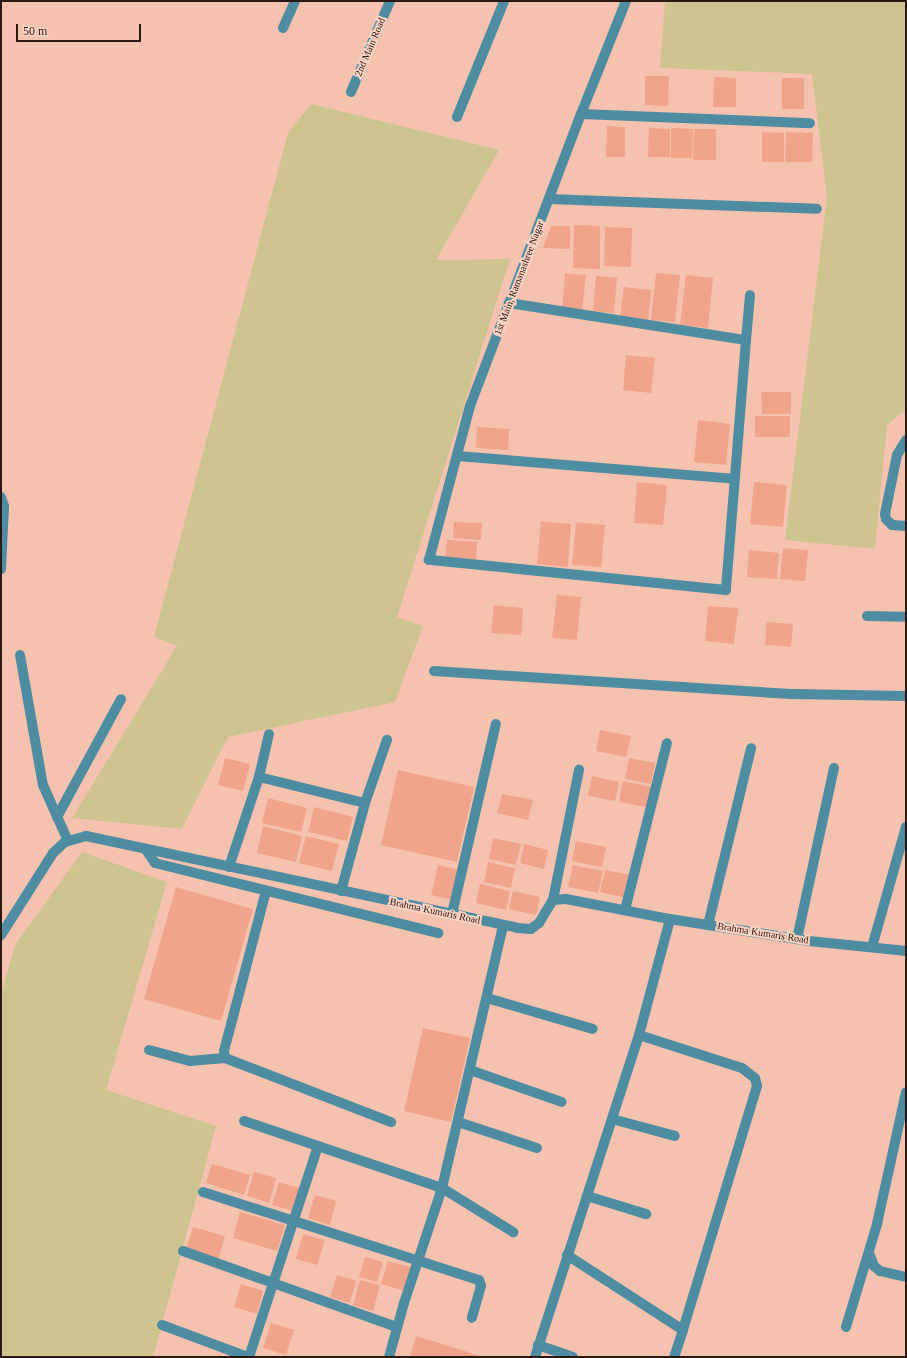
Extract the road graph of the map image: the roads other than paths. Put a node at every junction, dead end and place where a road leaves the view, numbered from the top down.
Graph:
1 (295, 1) edge
2 (390, 1) edge
3 (504, 1) edge
4 (626, 1) edge
5 (283, 28) dead end
6 (351, 92) dead end
7 (581, 114) junction
8 (457, 116) dead end
9 (810, 123) dead end
10 (549, 199) junction
11 (817, 209) dead end
12 (750, 295) dead end
13 (509, 303) junction
14 (746, 340) junction
15 (906, 440) edge
16 (457, 456) junction
17 (735, 479) junction
18 (1, 497) edge
19 (906, 526) edge
20 (1, 569) edge
21 (867, 616) dead end
22 (906, 617) edge
23 (20, 655) dead end
24 (434, 671) dead end
25 (906, 696) edge
26 (121, 699) dead end
27 (496, 724) dead end
28 (269, 734) dead end
29 (387, 740) dead end
30 (667, 743) dead end
31 (751, 748) dead end
32 (834, 768) dead end
33 (579, 770) dead end
34 (259, 777) junction
35 (365, 803) junction
36 (58, 817) junction
37 (906, 827) edge
38 (68, 841) junction
39 (146, 850) junction
40 (229, 867) junction
41 (266, 890) junction
42 (341, 891) junction
43 (553, 900) junction
44 (624, 910) junction
45 (452, 914) junction
46 (670, 919) junction
47 (503, 925) junction
48 (708, 925) junction
49 (438, 933) dead end
50 (1, 935) edge
51 (797, 939) junction
52 (872, 947) junction
53 (906, 951) edge
54 (487, 998) junction
55 (593, 1029) dead end
56 (639, 1035) junction
57 (149, 1050) dead end
58 (225, 1058) junction
59 (470, 1070) junction
60 (906, 1092) edge
61 (562, 1102) dead end
62 (612, 1119) junction
63 (244, 1120) dead end
64 (391, 1122) dead end
65 (458, 1122) junction
66 (675, 1136) dead end
67 (318, 1146) junction
68 (537, 1148) dead end
69 (442, 1188) junction
70 (203, 1192) dead end
71 (587, 1196) junction
72 (646, 1214) dead end
73 (292, 1220) junction
74 (513, 1232) dead end
75 (183, 1251) dead end
76 (869, 1252) junction
77 (567, 1255) junction
78 (417, 1261) junction
79 (905, 1277) dead end
80 (273, 1283) junction
81 (472, 1318) dead end
82 (162, 1325) dead end
83 (396, 1327) junction
84 (846, 1327) dead end
85 (683, 1330) junction
86 (538, 1345) junction
87 (249, 1357) edge
88 (389, 1357) edge
89 (535, 1357) edge
90 (573, 1357) edge
91 (674, 1357) edge

1 - 5 street
2 - 6 street, 2nd Main Road
3 - 8 street
4 - 7 street, 1st Main, Ramanashree Nagar
7 - 9 street
7 - 10 street, 1st Main, Ramanashree Nagar
10 - 11 street
10 - 13 street, 1st Main, Ramanashree Nagar
12 - 14 street
13 - 14 street
13 - 16 street, 1st Main, Ramanashree Nagar
14 - 17 street
15 - 19 street
16 - 17 street
16 - 17 street, 1st Main, Ramanashree Nagar
18 - 20 street
21 - 22 street
23 - 36 street
24 - 25 street
26 - 36 street
27 - 45 street
28 - 34 street
29 - 35 street
30 - 44 street
31 - 48 street
32 - 51 street
33 - 43 street
34 - 35 street
34 - 40 street
35 - 42 street
36 - 38 street
37 - 52 street
38 - 39 street, Brahma Kumaris Road
38 - 50 street, Brahma Kumaris Road
39 - 40 street, Brahma Kumaris Road
39 - 41 street
40 - 42 street, Brahma Kumaris Road
41 - 49 street
41 - 58 street
42 - 45 street, Brahma Kumaris Road
43 - 44 street, Brahma Kumaris Road
43 - 47 street, Brahma Kumaris Road
44 - 46 street, Brahma Kumaris Road
45 - 47 street, Brahma Kumaris Road
46 - 48 street, Brahma Kumaris Road
46 - 56 street
47 - 54 street
48 - 51 street, Brahma Kumaris Road
51 - 52 street, Brahma Kumaris Road
52 - 53 street, Brahma Kumaris Road
54 - 55 street
54 - 59 street
56 - 62 street
56 - 85 street
57 - 58 street
58 - 64 street
59 - 61 street
59 - 65 street
60 - 76 street
62 - 66 street
62 - 71 street
63 - 67 street
65 - 68 street
65 - 69 street
67 - 69 street
67 - 73 street
69 - 74 street
69 - 78 street
70 - 73 street
71 - 72 street
71 - 77 street
73 - 78 street
73 - 80 street
75 - 80 street
76 - 79 street
76 - 84 street
77 - 85 street
77 - 86 street
78 - 81 street
78 - 83 street
80 - 83 street
80 - 87 street
82 - 87 street
83 - 88 street
85 - 91 street
86 - 89 street
86 - 90 street

